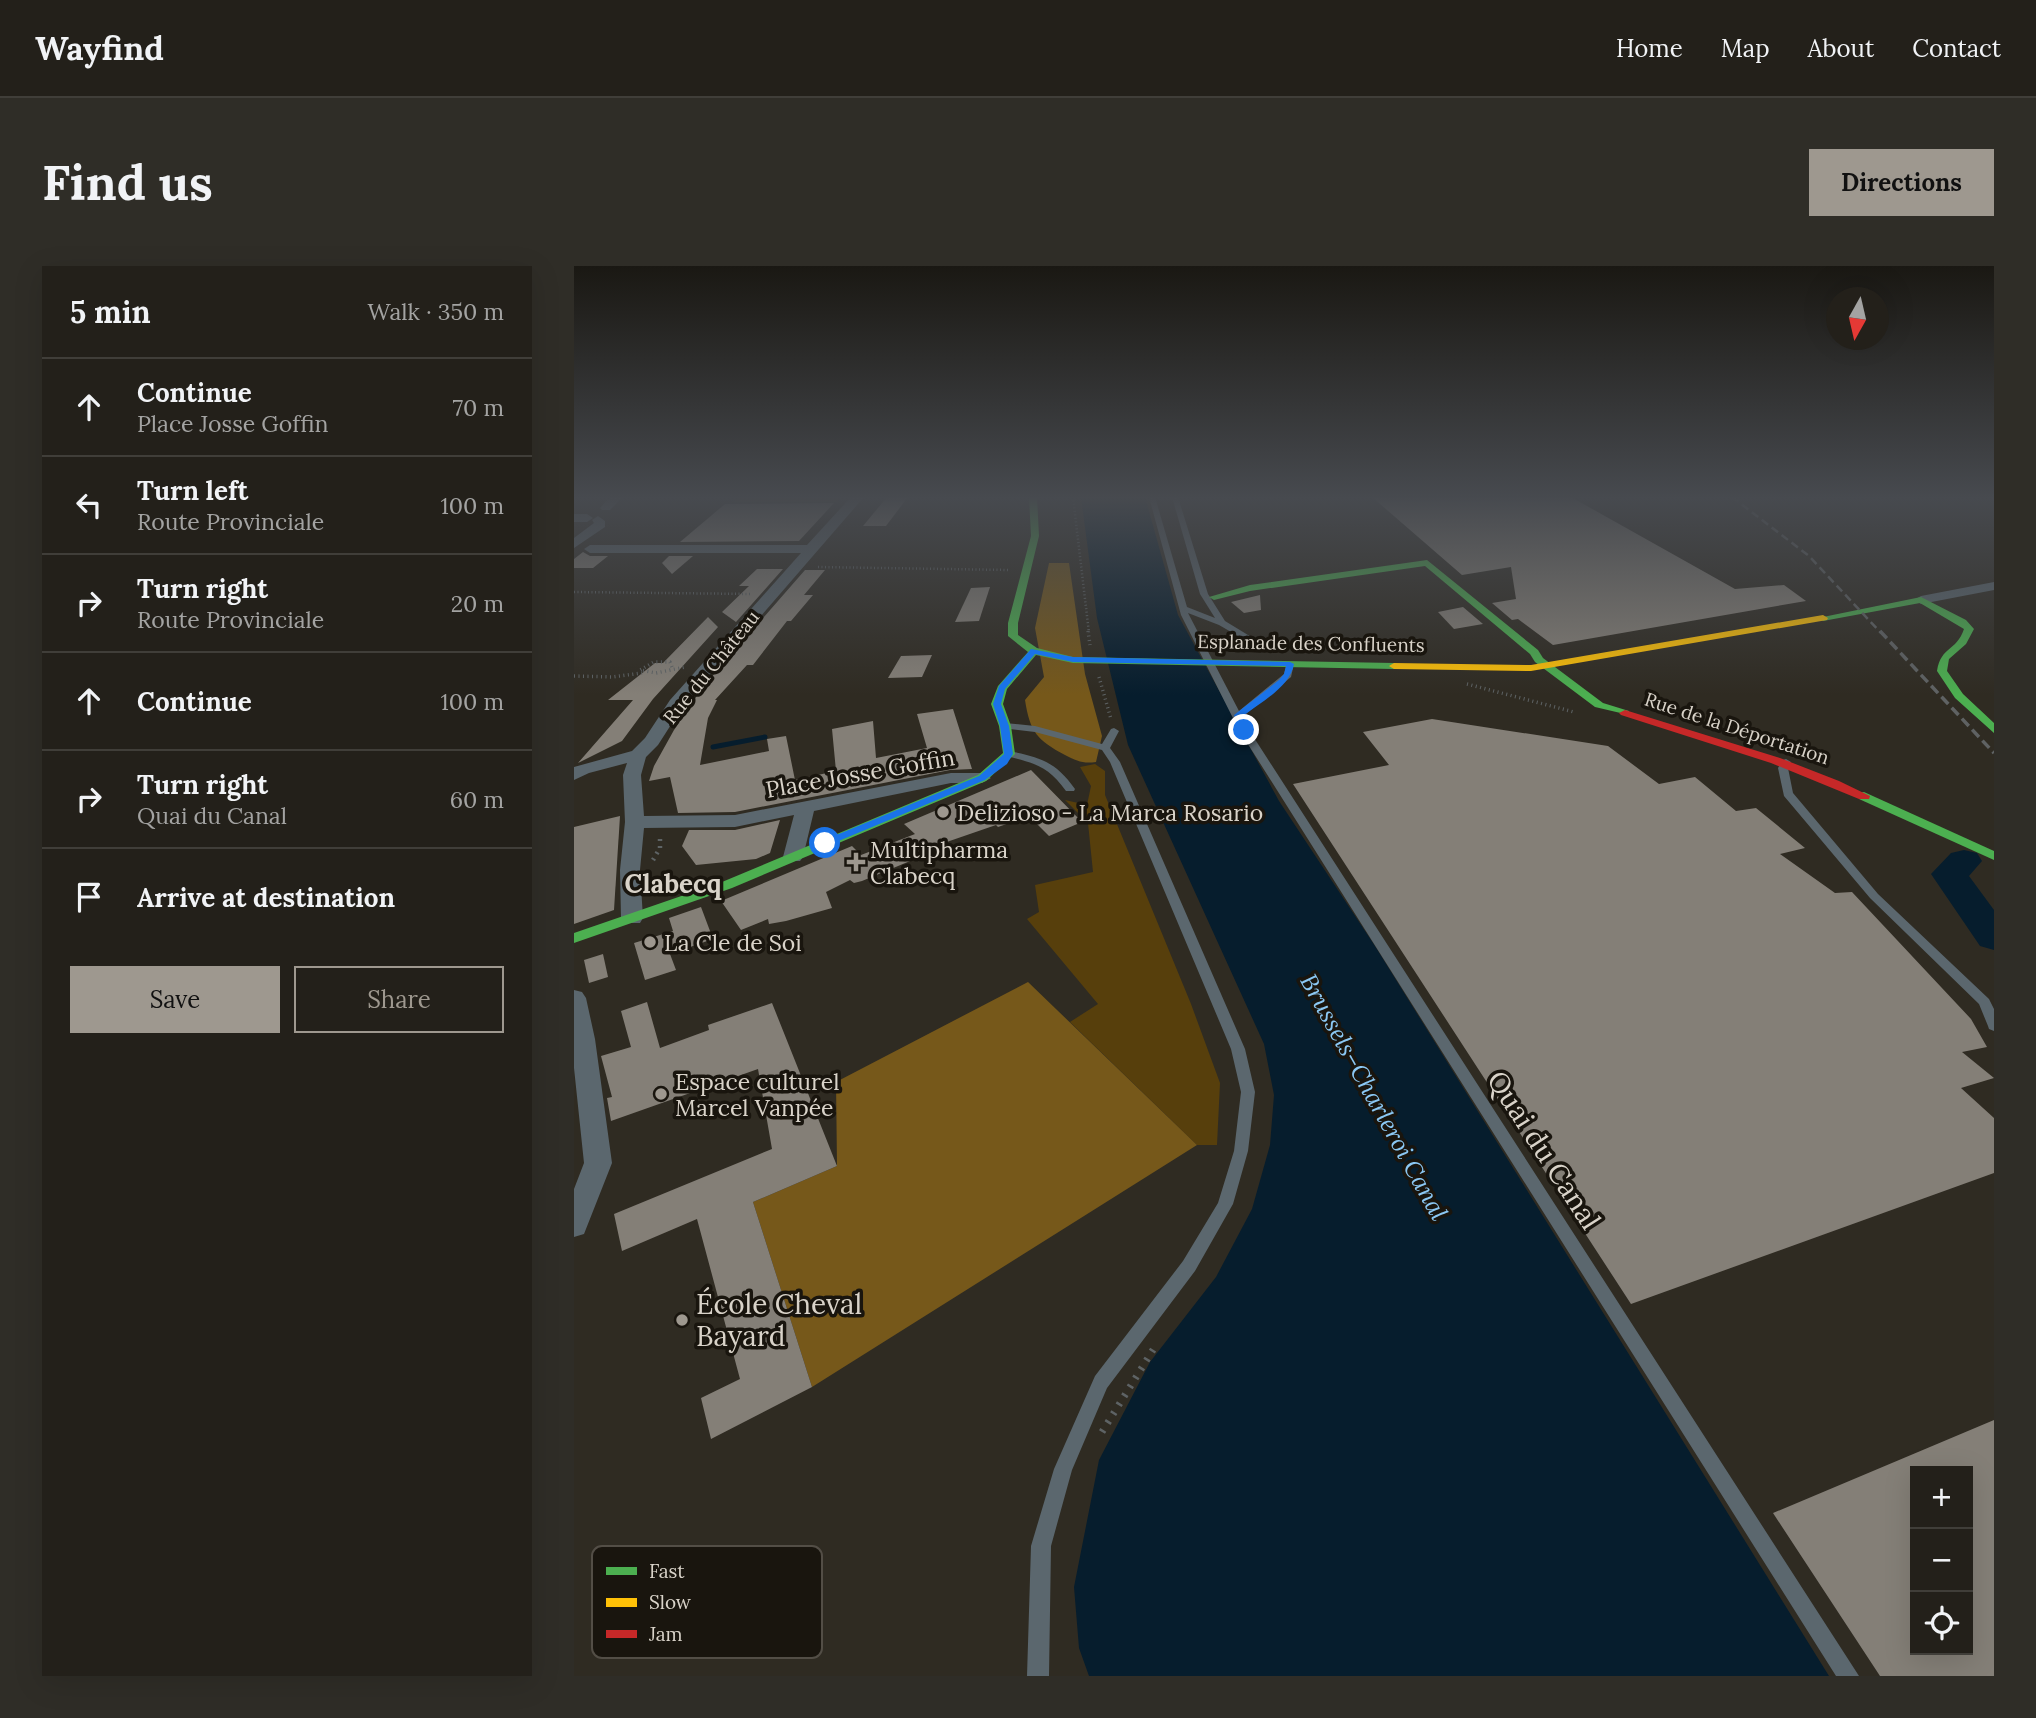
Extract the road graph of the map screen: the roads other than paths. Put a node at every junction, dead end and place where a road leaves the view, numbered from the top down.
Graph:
1 (801, 563) edge
2 (1029, 563) edge
3 (1171, 563) edge
4 (1195, 563) edge
5 (1994, 586) edge
6 (1214, 597) dead end
7 (1921, 600) junction
8 (1184, 609) junction
9 (1222, 623) junction
10 (1267, 649) dead end
11 (1034, 651) junction
12 (1290, 664) junction
13 (1549, 666) junction
14 (1238, 715) junction
15 (1005, 726) junction
16 (1994, 729) edge
17 (1114, 731) road end
18 (1105, 748) junction
19 (1009, 754) junction
20 (638, 755) junction
21 (1786, 762) junction
22 (574, 775) edge
23 (982, 778) junction
24 (1069, 789) dead end
25 (804, 808) junction
26 (635, 822) junction
27 (1994, 856) edge
28 (793, 857) junction
29 (632, 918) junction
30 (574, 938) edge
31 (574, 998) edge
32 (1994, 1027) edge
33 (574, 1225) edge
34 (1039, 1675) edge
35 (1848, 1676) edge

1 - 20 street, Rue du Château
2 - 11 main road
3 - 8 lane, Quai du Canal
4 - 9 lane
5 - 7 street
6 - 13 main road, Rue de la Déportation
7 - 13 main road, Esplanade des Confluents
7 - 16 main road
8 - 9 lane
8 - 14 lane, Quai du Canal
9 - 10 lane
11 - 12 main road, Esplanade des Confluents
11 - 15 main road
12 - 13 main road, Esplanade des Confluents
12 - 14 lane
13 - 21 main road, Rue de la Déportation
14 - 35 lane, Quai du Canal
15 - 18 lane
15 - 19 main road
17 - 18 lane
18 - 34 lane
19 - 23 main road
19 - 24 lane
20 - 22 street
20 - 26 street
21 - 27 main road, Rue de la Déportation
21 - 32 lane
23 - 25 street, Place Josse Goffin
23 - 28 main road, Place Josse Goffin
25 - 26 street, Place Josse Goffin
25 - 28 street
26 - 29 street
28 - 29 main road, Place Josse Goffin
29 - 30 main road, Place Josse Goffin
31 - 33 street

